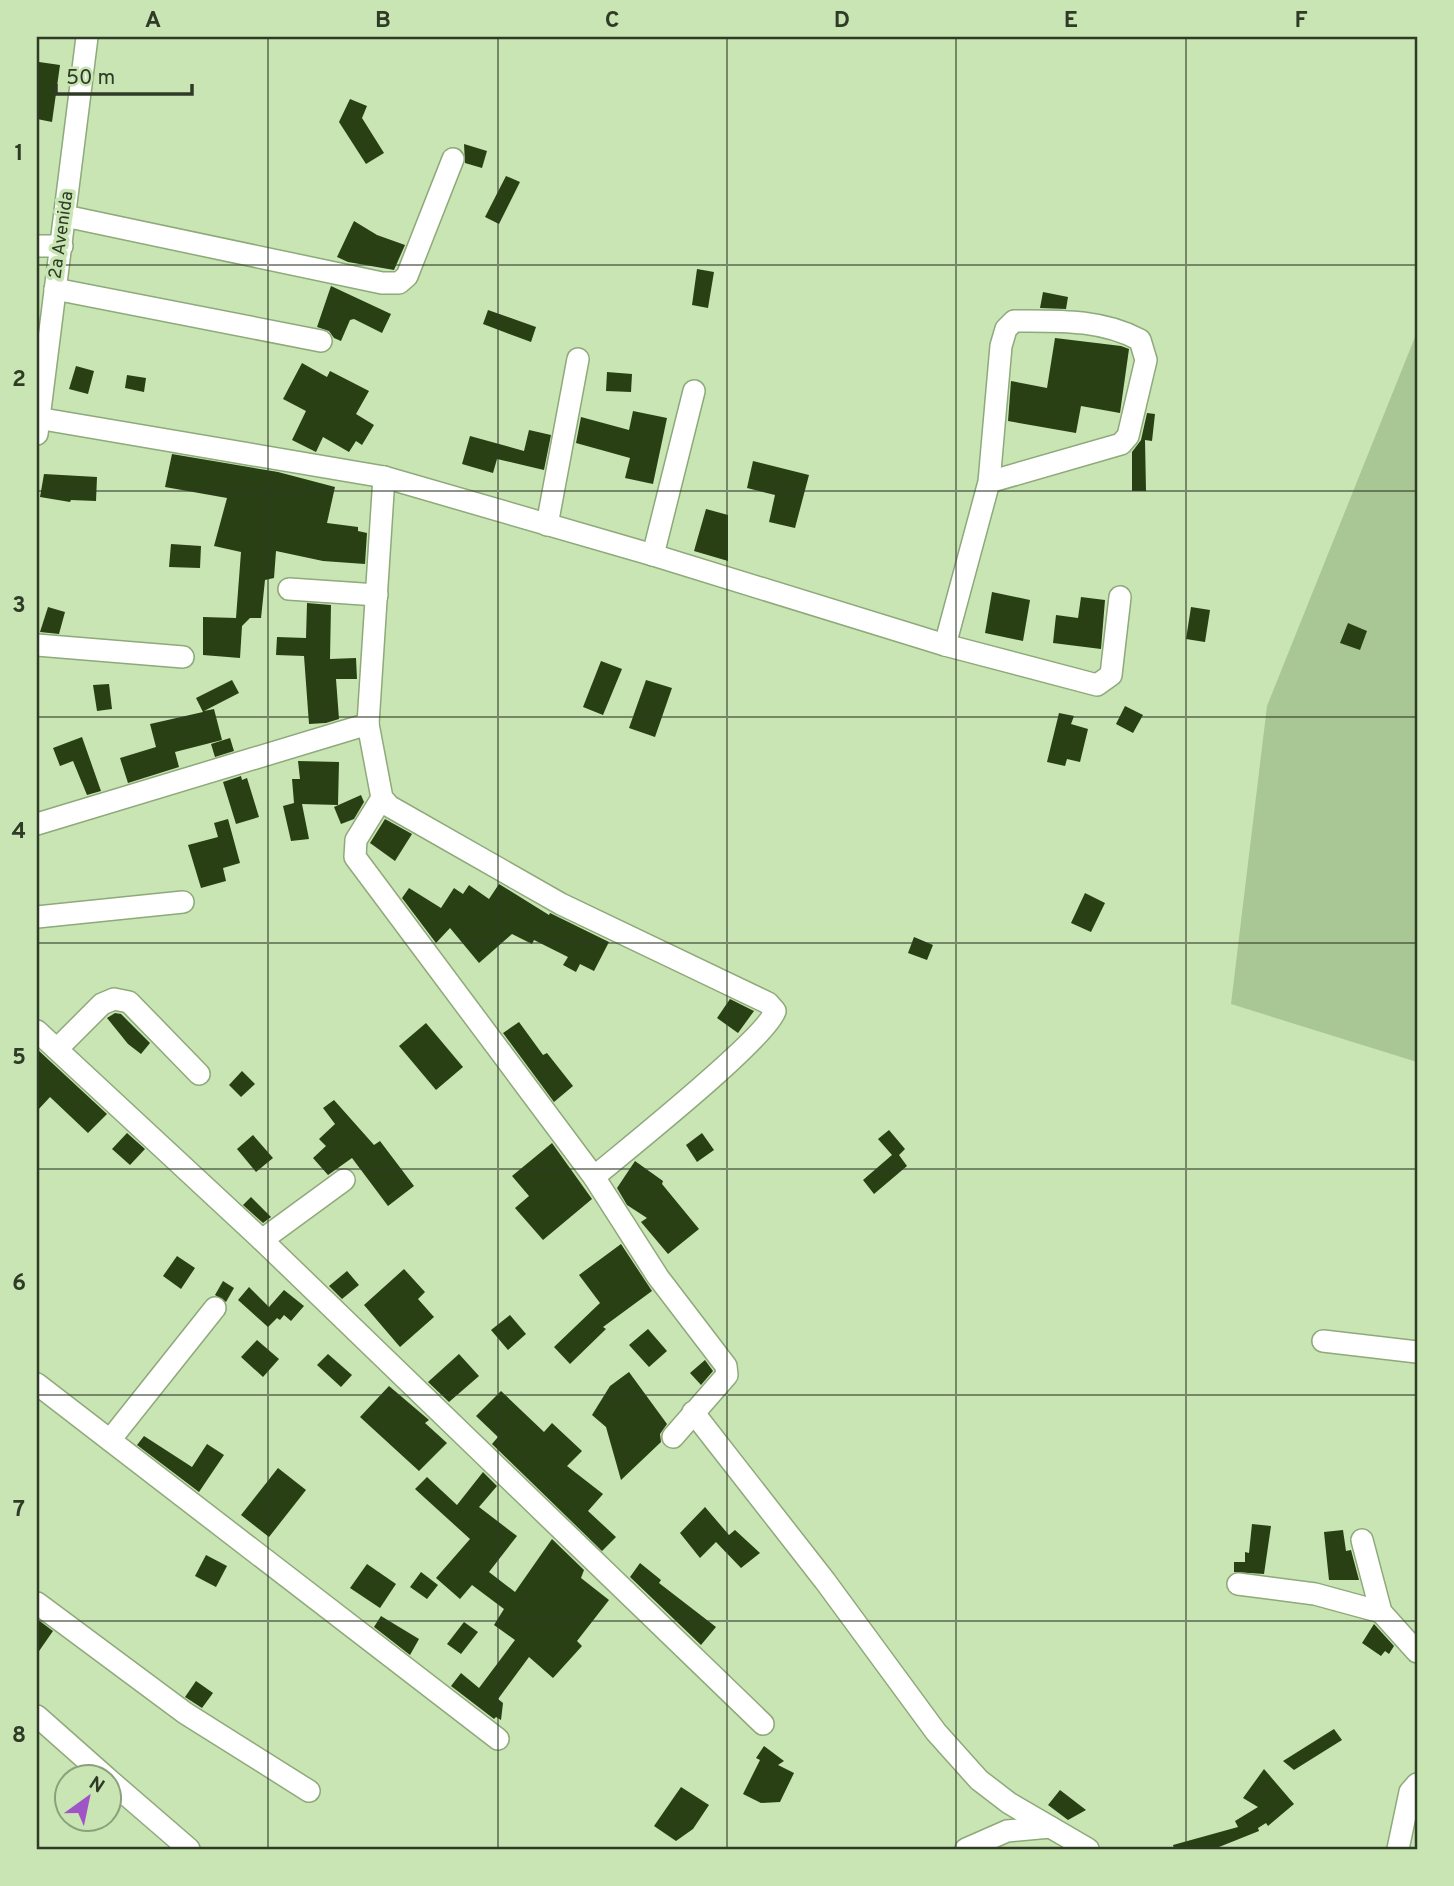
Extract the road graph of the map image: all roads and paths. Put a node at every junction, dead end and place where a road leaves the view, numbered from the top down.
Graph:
1 (87, 37) edge
2 (453, 159) dead end
3 (65, 216) junction
4 (37, 246) edge
5 (62, 246) junction
6 (55, 289) junction
7 (321, 341) dead end
8 (578, 359) dead end
9 (694, 391) dead end
10 (38, 423) edge
11 (384, 477) junction
12 (989, 482) junction
13 (547, 525) junction
14 (653, 555) junction
15 (289, 589) dead end
16 (377, 595) junction
17 (1120, 597) dead end
18 (37, 645) edge
19 (945, 645) junction
20 (183, 657) dead end
21 (368, 724) junction
22 (382, 798) junction
23 (37, 824) edge
24 (183, 902) dead end
25 (37, 917) edge
26 (37, 1031) edge
27 (57, 1049) junction
28 (199, 1074) dead end
29 (594, 1177) junction
30 (344, 1180) dead end
31 (262, 1241) junction
32 (215, 1308) dead end
33 (1323, 1341) dead end
34 (1417, 1352) edge
35 (37, 1384) edge
36 (693, 1412) junction
37 (673, 1437) dead end
38 (110, 1440) junction
39 (1362, 1540) dead end
40 (1238, 1584) dead end
41 (37, 1603) edge
42 (1381, 1612) junction
43 (1417, 1652) edge
44 (37, 1716) edge
45 (764, 1724) dead end
46 (498, 1739) dead end
47 (92, 1764) edge
48 (1417, 1784) edge
49 (122, 1790) edge
50 (309, 1791) dead end
51 (1049, 1827) junction
52 (189, 1849) edge
53 (966, 1849) edge
54 (1087, 1849) edge
55 (1398, 1849) edge

1 - 3 street, 2a Avenida
2 - 3 street
3 - 5 street, 2a Avenida
4 - 5 street
5 - 6 street, 2a Avenida
6 - 7 street
6 - 10 street, 2a Avenida
8 - 13 street
9 - 14 street
10 - 11 street
11 - 13 street
11 - 16 street
12 - 12 street
12 - 19 street
13 - 14 street
14 - 19 street
15 - 16 street
16 - 21 street
17 - 19 street
18 - 20 street
21 - 22 street
21 - 23 street
22 - 29 street
22 - 29 street
24 - 25 street
26 - 27 street
27 - 28 street
27 - 31 street
29 - 36 street
30 - 31 street
31 - 45 street
32 - 38 street
33 - 34 street
35 - 38 street
36 - 37 street
36 - 51 street
38 - 46 street
39 - 42 street
40 - 42 street
41 - 50 street
42 - 43 street
44 - 47 street
48 - 55 street
49 - 52 street
51 - 53 street
51 - 54 street

